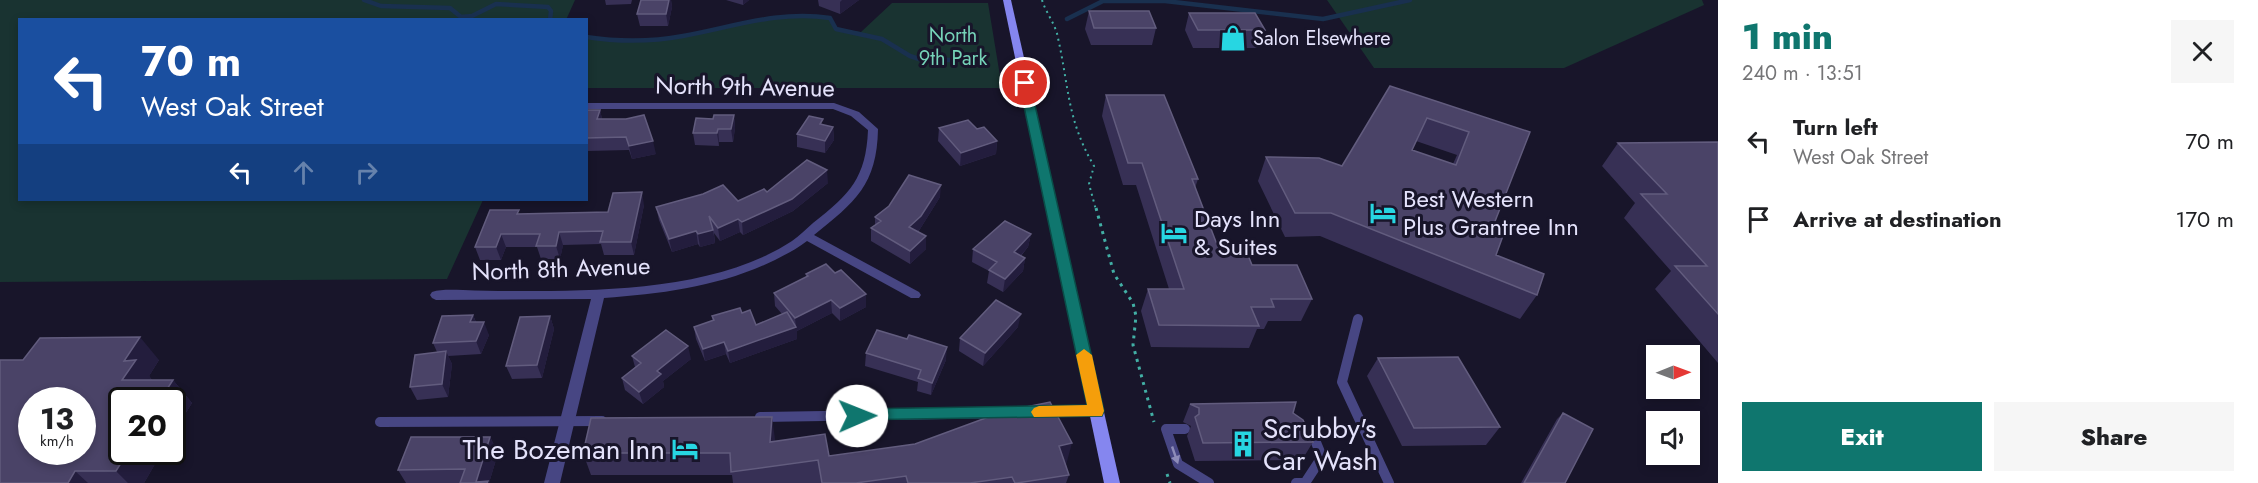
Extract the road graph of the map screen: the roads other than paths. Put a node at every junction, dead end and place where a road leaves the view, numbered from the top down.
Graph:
1 (1007, 0) edge
2 (588, 106) edge
3 (808, 237) junction
4 (599, 294) junction
5 (436, 295) dead end
6 (915, 295) dead end
7 (1358, 319) dead end
8 (1096, 411) junction
9 (1036, 412) edge
10 (1024, 413) edge
11 (752, 418) edge
12 (613, 420) edge
13 (567, 421) junction
14 (380, 422) dead end
15 (1185, 429) dead end
16 (1290, 429) edge
17 (552, 483) edge
18 (1112, 483) edge
19 (1209, 483) edge
20 (1296, 483) edge
21 (1389, 483) edge

1 - 8 main road
2 - 3 street, North 9th Avenue
3 - 4 street, North 8th Avenue
3 - 6 street
4 - 5 street, North 8th Avenue
4 - 13 street
7 - 21 lane
8 - 9 lane
8 - 18 main road
10 - 11 lane
12 - 13 lane
13 - 14 lane
13 - 17 street
15 -> 19 lane
16 - 20 lane

